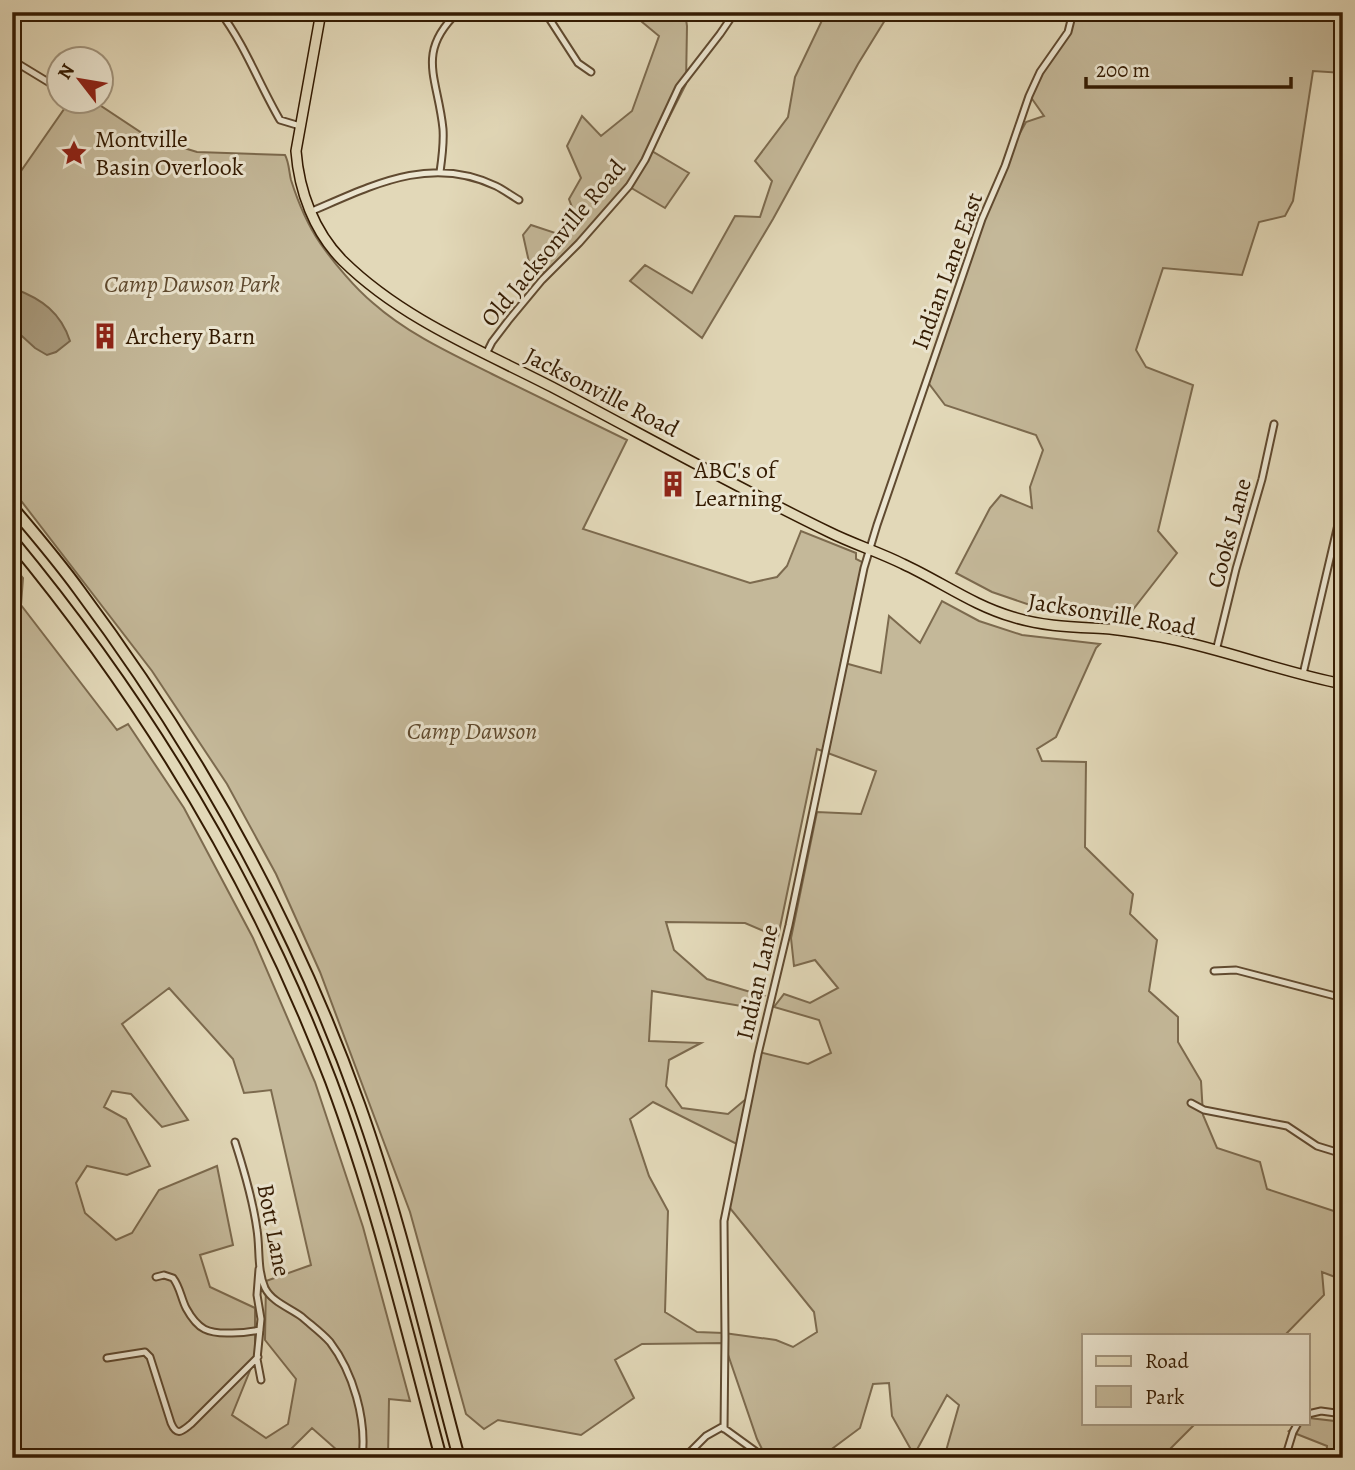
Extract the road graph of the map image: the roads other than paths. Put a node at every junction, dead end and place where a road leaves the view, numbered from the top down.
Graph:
1 (220, 12) edge
2 (321, 12) edge
3 (458, 12) edge
4 (545, 12) edge
5 (735, 12) edge
6 (1073, 12) edge
7 (12, 60) edge
8 (591, 72) dead end
9 (46, 81) edge
10 (300, 126) junction
11 (440, 172) junction
12 (519, 200) dead end
13 (310, 212) junction
14 (486, 354) junction
15 (1274, 424) dead end
16 (12, 507) edge
17 (1340, 516) dead end
18 (12, 540) edge
19 (870, 549) junction
20 (1216, 651) junction
21 (1303, 674) junction
22 (1343, 684) edge
23 (1214, 971) dead end
24 (1343, 998) edge
25 (1191, 1103) dead end
26 (236, 1142) dead end
27 (1343, 1154) edge
28 (260, 1259) junction
29 (156, 1277) dead end
30 (260, 1330) junction
31 (258, 1357) junction
32 (107, 1358) dead end
33 (261, 1380) dead end
34 (1310, 1414) edge
35 (1343, 1415) edge
36 (1297, 1424) edge
37 (724, 1429) junction
38 (362, 1458) edge
39 (441, 1458) edge
40 (459, 1458) edge
41 (684, 1458) edge
42 (765, 1458) edge
43 (1285, 1458) edge

1 - 10 street
2 - 10 main road, Jacksonville Road
3 - 11 street
4 - 8 street
5 - 14 street, Old Jacksonville Road
6 - 19 street, Indian Lane East
7 - 9 street
10 - 13 main road, Jacksonville Road
11 - 12 street
11 - 13 street
13 - 14 main road, Jacksonville Road
14 - 19 main road, Jacksonville Road
15 - 20 street, Cooks Lane
16 - 40 highway
17 - 21 street
18 - 39 highway
19 - 20 main road, Jacksonville Road
19 - 37 street, Indian Lane
20 - 21 main road, Jacksonville Road
21 - 22 main road, Jacksonville Road
23 - 24 street
25 - 27 street
26 - 28 street, Bott Lane
28 - 30 street
28 - 38 street, Bott Lane
29 - 30 street
30 - 31 street
31 - 32 street
31 - 33 street
34 - 35 street
36 - 43 street
37 - 41 street
37 - 42 street

